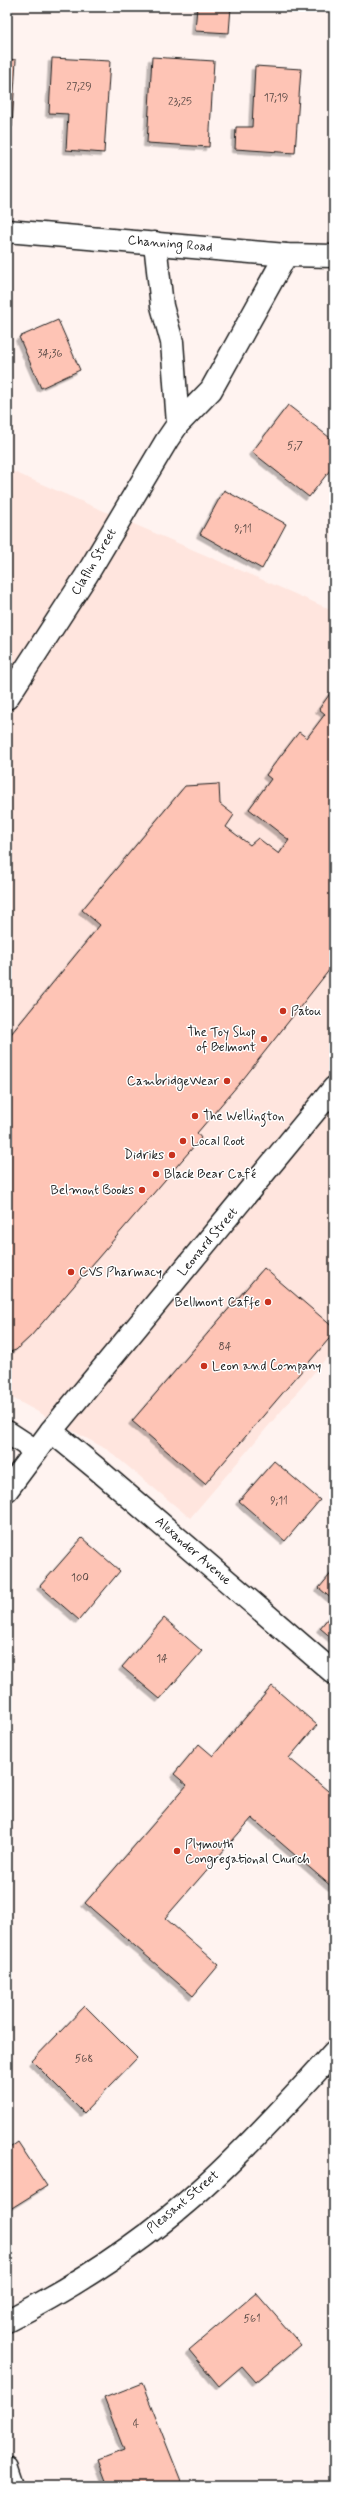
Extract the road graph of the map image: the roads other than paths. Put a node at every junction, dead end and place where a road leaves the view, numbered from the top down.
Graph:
1 (7, 231) edge
2 (155, 243) junction
3 (286, 255) junction
4 (334, 256) edge
5 (178, 424) junction
6 (7, 698) edge
7 (334, 1088) edge
8 (51, 1431) junction
9 (7, 1432) edge
10 (36, 1451) junction
11 (7, 1490) edge
12 (334, 1673) edge
13 (334, 2052) edge
14 (7, 2321) edge
15 (7, 2468) edge
16 (13, 2486) edge

1 - 2 street, Channing Road
2 - 3 street, Channing Road
2 - 5 street
3 - 4 street, Channing Road
3 - 5 street, Claflin Street
5 - 6 street, Claflin Street
7 - 8 street, Leonard Street
8 - 10 street, Leonard Street
8 - 12 street, Alexander Avenue
9 - 10 street
10 - 11 street, Leonard Street
13 - 14 street, Pleasant Street
15 - 16 street

